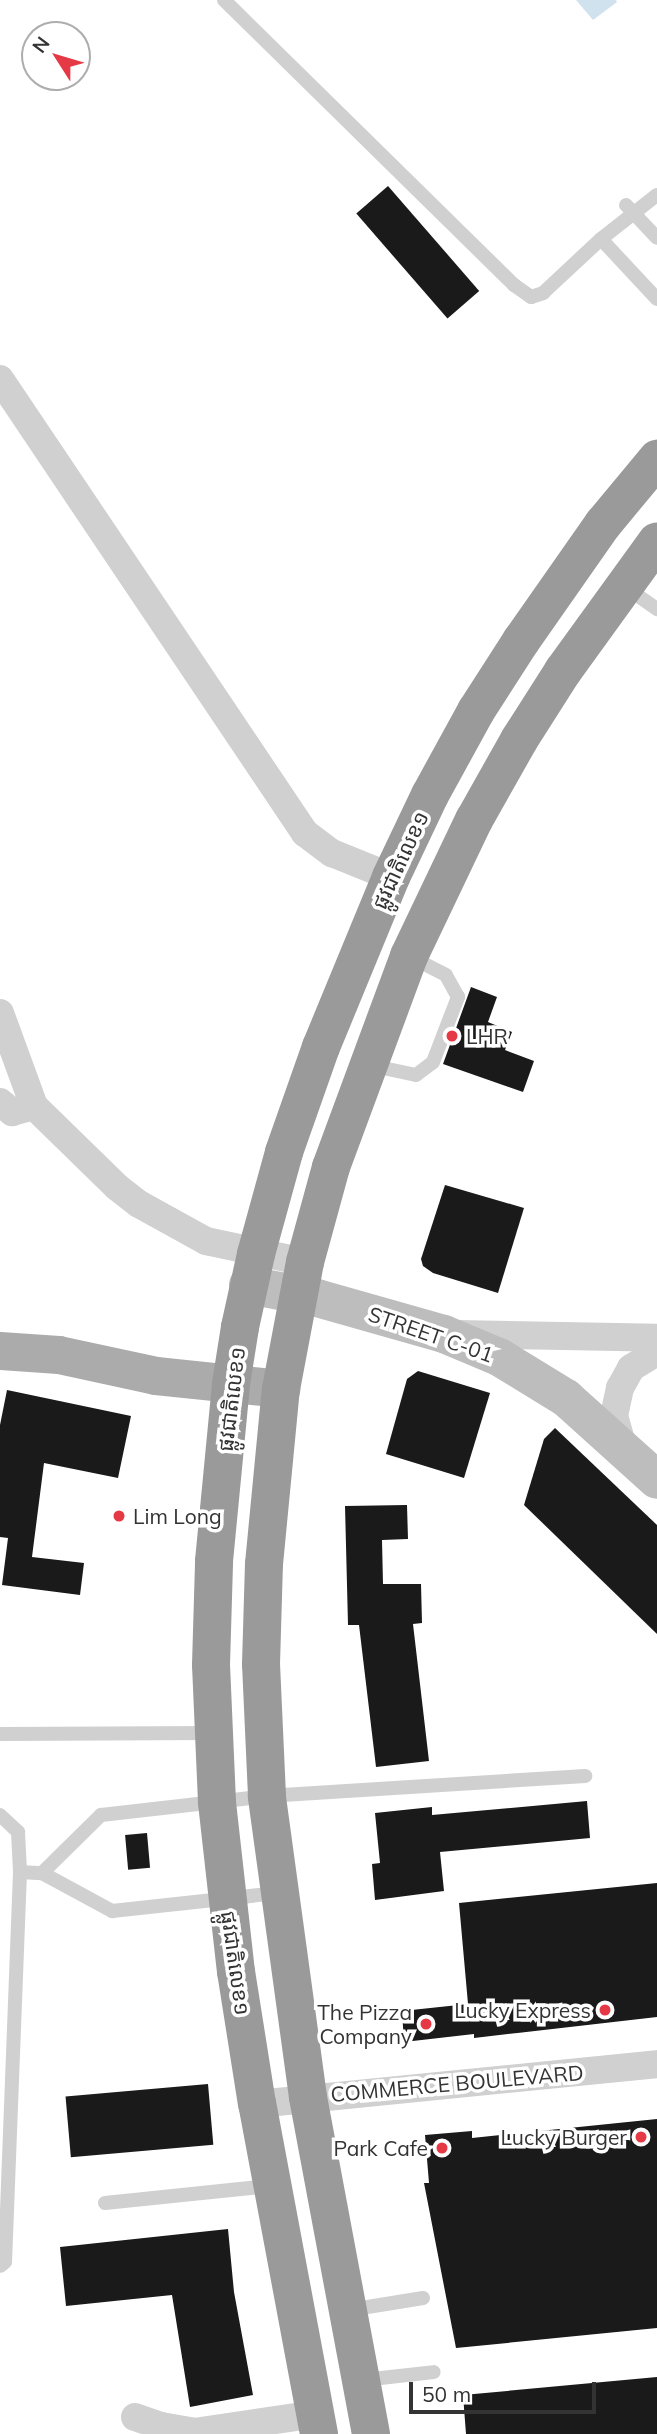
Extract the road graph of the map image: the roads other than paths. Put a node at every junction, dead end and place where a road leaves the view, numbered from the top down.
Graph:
1 (224, 0) edge
2 (657, 195) edge
3 (630, 208) junction
4 (657, 238) edge
5 (601, 239) junction
6 (657, 299) edge
7 (0, 379) edge
8 (657, 459) edge
9 (653, 552) edge
10 (623, 585) junction
11 (657, 609) edge
12 (391, 877) junction
13 (409, 956) junction
14 (0, 1013) edge
15 (367, 1065) junction
16 (0, 1102) edge
17 (34, 1107) junction
18 (252, 1269) junction
19 (301, 1278) junction
20 (444, 1334) junction
21 (657, 1338) edge
22 (0, 1350) edge
23 (657, 1352) edge
24 (231, 1384) junction
25 (281, 1389) junction
26 (623, 1447) junction
27 (657, 1480) edge
28 (213, 1733) junction
29 (0, 1734) edge
30 (585, 1776) dead end
31 (267, 1796) junction
32 (217, 1802) junction
33 (0, 1815) edge
34 (20, 1872) junction
35 (42, 1873) junction
36 (279, 1892) junction
37 (228, 1899) junction
38 (657, 2064) edge
39 (308, 2097) junction
40 (257, 2104) junction
41 (271, 2186) junction
42 (105, 2203) dead end
43 (0, 2266) edge
44 (423, 2298) dead end
45 (348, 2311) junction
46 (434, 2372) dead end
47 (362, 2380) junction
48 (135, 2417) dead end
49 (318, 2424) edge
50 (371, 2434) edge

1 - 5 lane
2 - 3 lane
3 - 4 lane
3 - 5 lane
5 - 6 lane
7 - 12 street
8 - 12 highway, ផ្លូវជាតិលេខ១
9 - 10 highway
10 - 11 lane
10 - 13 highway
12 - 18 highway, ផ្លូវជាតិលេខ១
13 - 15 highway
13 - 15 lane
14 - 17 street
15 - 19 highway
16 - 17 street
17 - 18 street
18 - 19 street, STREET C-01
18 - 24 highway, ផ្លូវជាតិលេខ១
19 - 20 street, STREET C-01
19 - 25 highway
20 - 21 street
20 - 26 street, STREET C-01
22 - 24 main road
23 - 26 street
24 - 25 main road
24 - 28 highway, ផ្លូវជាតិលេខ១
25 - 31 highway
26 - 27 street, STREET C-01
28 - 29 lane
28 - 32 highway, ផ្លូវជាតិលេខ១
30 - 31 lane
31 - 32 lane
31 - 36 highway
32 - 35 lane
32 - 37 highway, ផ្លូវជាតិលេខ១
33 - 34 lane
34 - 35 lane
34 - 43 lane
35 - 37 lane
36 - 37 lane
36 - 39 highway
37 - 40 highway, ផ្លូវជាតិលេខ១
38 - 39 street, COMMERCE BOULEVARD
39 - 40 street, COMMERCE BOULEVARD
39 - 45 highway
40 - 41 highway, ផ្លូវជាតិលេខ១
41 - 42 lane
41 - 49 highway, ផ្លូវជាតិលេខ១
44 - 45 lane
45 - 47 highway
46 - 47 lane
47 - 50 highway
48 - 49 street

